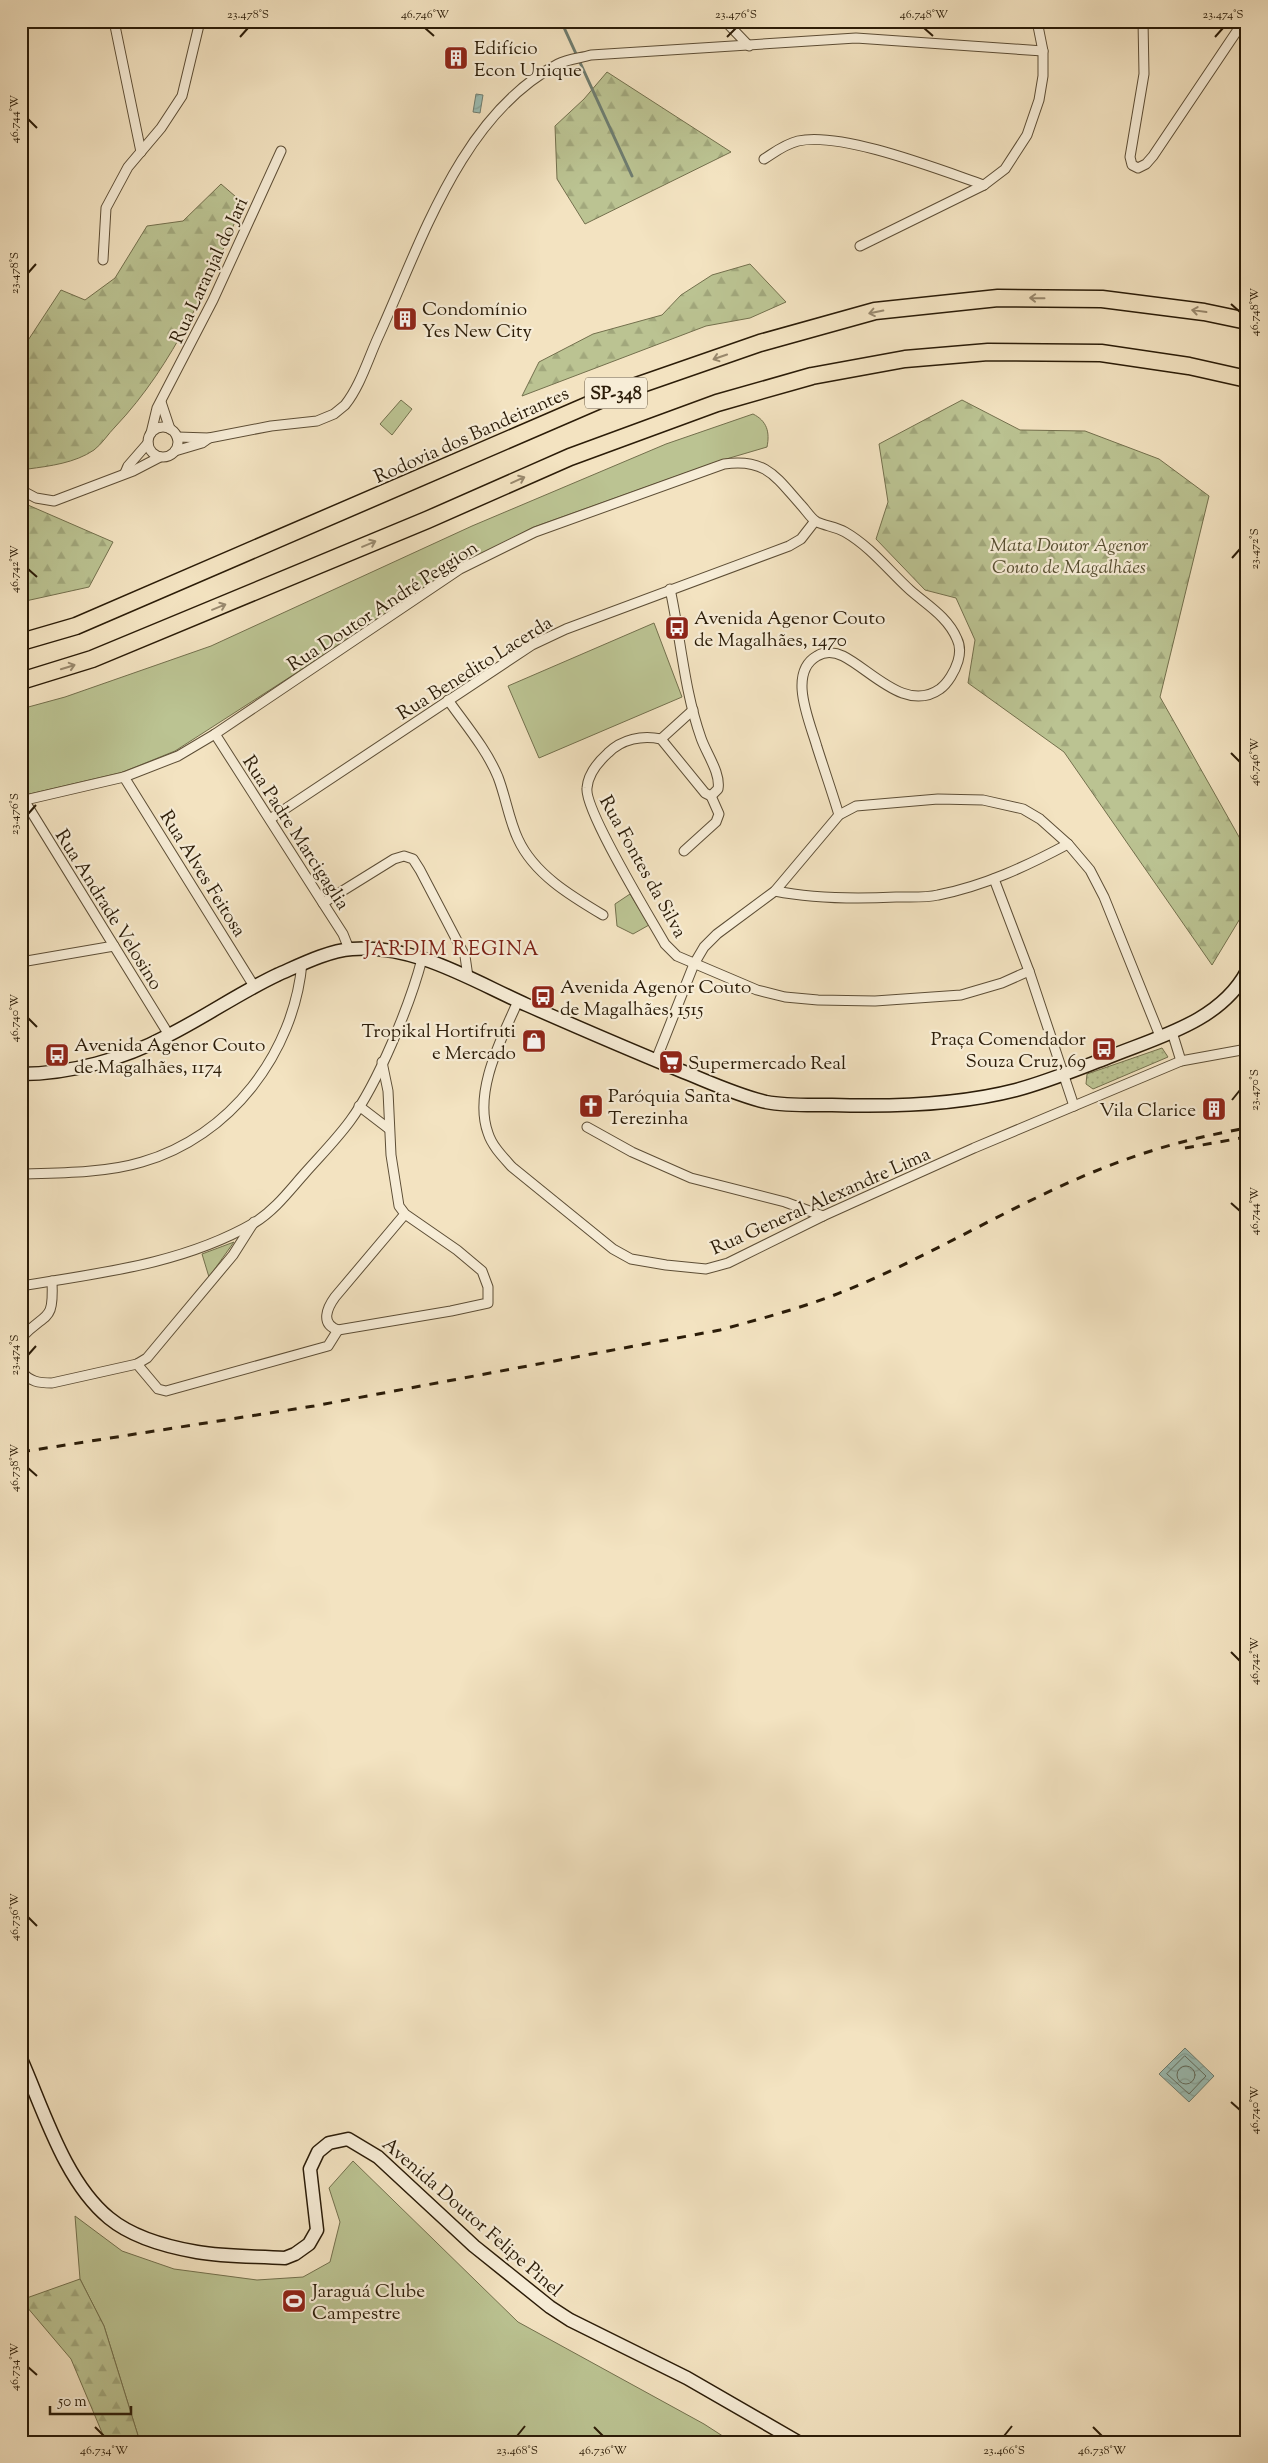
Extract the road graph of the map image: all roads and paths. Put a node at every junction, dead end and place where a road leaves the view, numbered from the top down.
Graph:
1 (114, 21) edge
2 (200, 21) edge
3 (725, 21) edge
4 (1038, 21) edge
5 (1144, 21) edge
6 (1241, 25) dead end
7 (749, 46) junction
8 (1043, 51) junction
9 (281, 151) dead end
10 (141, 152) junction
11 (764, 158) dead end
12 (984, 185) junction
13 (860, 246) dead end
14 (103, 260) dead end
15 (1247, 321) edge
16 (1247, 379) edge
17 (161, 402) junction
18 (170, 429) junction
19 (151, 433) junction
20 (177, 437) junction
21 (209, 438) junction
22 (148, 443) junction
23 (175, 451) junction
24 (160, 457) junction
25 (125, 473) junction
26 (21, 490) edge
27 (816, 522) junction
28 (670, 589) junction
29 (21, 642) edge
30 (21, 681) edge
31 (448, 700) junction
32 (693, 710) junction
33 (215, 734) junction
34 (661, 739) junction
35 (124, 777) junction
36 (711, 796) junction
37 (22, 801) edge
38 (839, 815) junction
39 (270, 819) junction
40 (1068, 844) junction
41 (684, 851) dead end
42 (994, 878) junction
43 (775, 891) junction
44 (323, 903) junction
45 (603, 915) dead end
46 (114, 946) junction
47 (349, 949) junction
48 (422, 959) junction
49 (21, 962) edge
50 (302, 964) junction
51 (694, 964) junction
52 (1029, 971) junction
53 (1247, 971) edge
54 (468, 977) junction
55 (254, 986) junction
56 (518, 1000) junction
57 (1166, 1034) junction
58 (169, 1035) junction
59 (1247, 1049) edge
60 (656, 1060) junction
61 (1181, 1061) junction
62 (382, 1062) junction
63 (21, 1074) edge
64 (1064, 1075) junction
65 (359, 1106) junction
66 (1074, 1106) junction
67 (587, 1127) dead end
68 (389, 1129) junction
69 (21, 1174) edge
70 (405, 1214) junction
71 (823, 1216) junction
72 (254, 1222) junction
73 (52, 1281) junction
74 (21, 1286) edge
75 (338, 1330) junction
76 (21, 1338) edge
77 (137, 1364) junction
78 (21, 1371) edge
79 (21, 2059) edge
80 (798, 2442) edge

1 - 10 street
2 - 10 street
3 - 7 street
4 - 8 street
5 - 6 street
7 - 8 street
7 - 21 street
8 - 12 street
9 - 17 street, Rua Laranjal do Jari
10 - 14 street
11 - 12 street
12 - 13 street
15 -> 29 highway, Rodovia dos Bandeirantes / SP-348
30 -> 16 highway, SP-348
17 - 18 street
17 - 19 street, Rua Laranjal do Jari
18 - 19 street
18 - 20 street
19 - 22 street
20 - 21 street
20 - 23 street
21 - 23 street
22 - 24 street
22 - 25 street
23 - 24 street
24 - 25 street
25 - 26 street
27 - 28 street, Rua Benedito Lacerda
27 - 33 street, Rua Doutor André Peggion
27 - 38 street
28 - 31 street, Rua Benedito Lacerda
28 - 32 street
31 - 39 street, Rua Benedito Lacerda
31 - 45 street
32 - 34 street
32 - 36 street
33 - 35 street, Rua Doutor André Peggion
33 - 39 street, Rua Padre Marcigaglia
34 - 36 street
34 - 51 street, Rua Fontes da Silva
35 - 37 street, Rua Doutor André Peggion
35 - 55 street, Rua Alves Feitosa
36 - 41 street
37 - 46 street, Rua Andrade Velosino
38 - 40 street
38 - 43 street
39 - 44 street, Rua Padre Marcigaglia
40 - 42 street
40 - 57 street
42 - 43 street
42 - 52 street
43 - 51 street
44 - 47 street, Rua Padre Marcigaglia
44 - 54 street
46 - 49 street
46 - 58 street, Rua Andrade Velosino
47 - 48 street
47 - 50 street
48 - 54 street
48 - 62 street
50 - 55 street
50 - 69 street
51 - 52 street, Rua Fontes da Silva
51 - 60 street
52 - 64 street
53 - 57 street
54 - 56 street
55 - 58 street
56 - 60 street
56 - 71 street, Rua General Alexandre Lima
57 - 61 street
57 - 64 street
58 - 63 street
59 - 61 street, Rua General Alexandre Lima
60 - 64 street
61 - 66 street, Rua General Alexandre Lima
62 - 65 street
62 - 68 street
64 - 66 street
65 - 68 street
65 - 72 street
66 - 71 street, Rua General Alexandre Lima
67 - 71 street
68 - 70 street
70 - 75 street
70 - 75 street
72 - 73 street
72 - 77 street
73 - 74 street
73 - 76 street
75 - 77 street
77 - 78 street
79 - 80 street, Avenida Doutor Felipe Pinel

